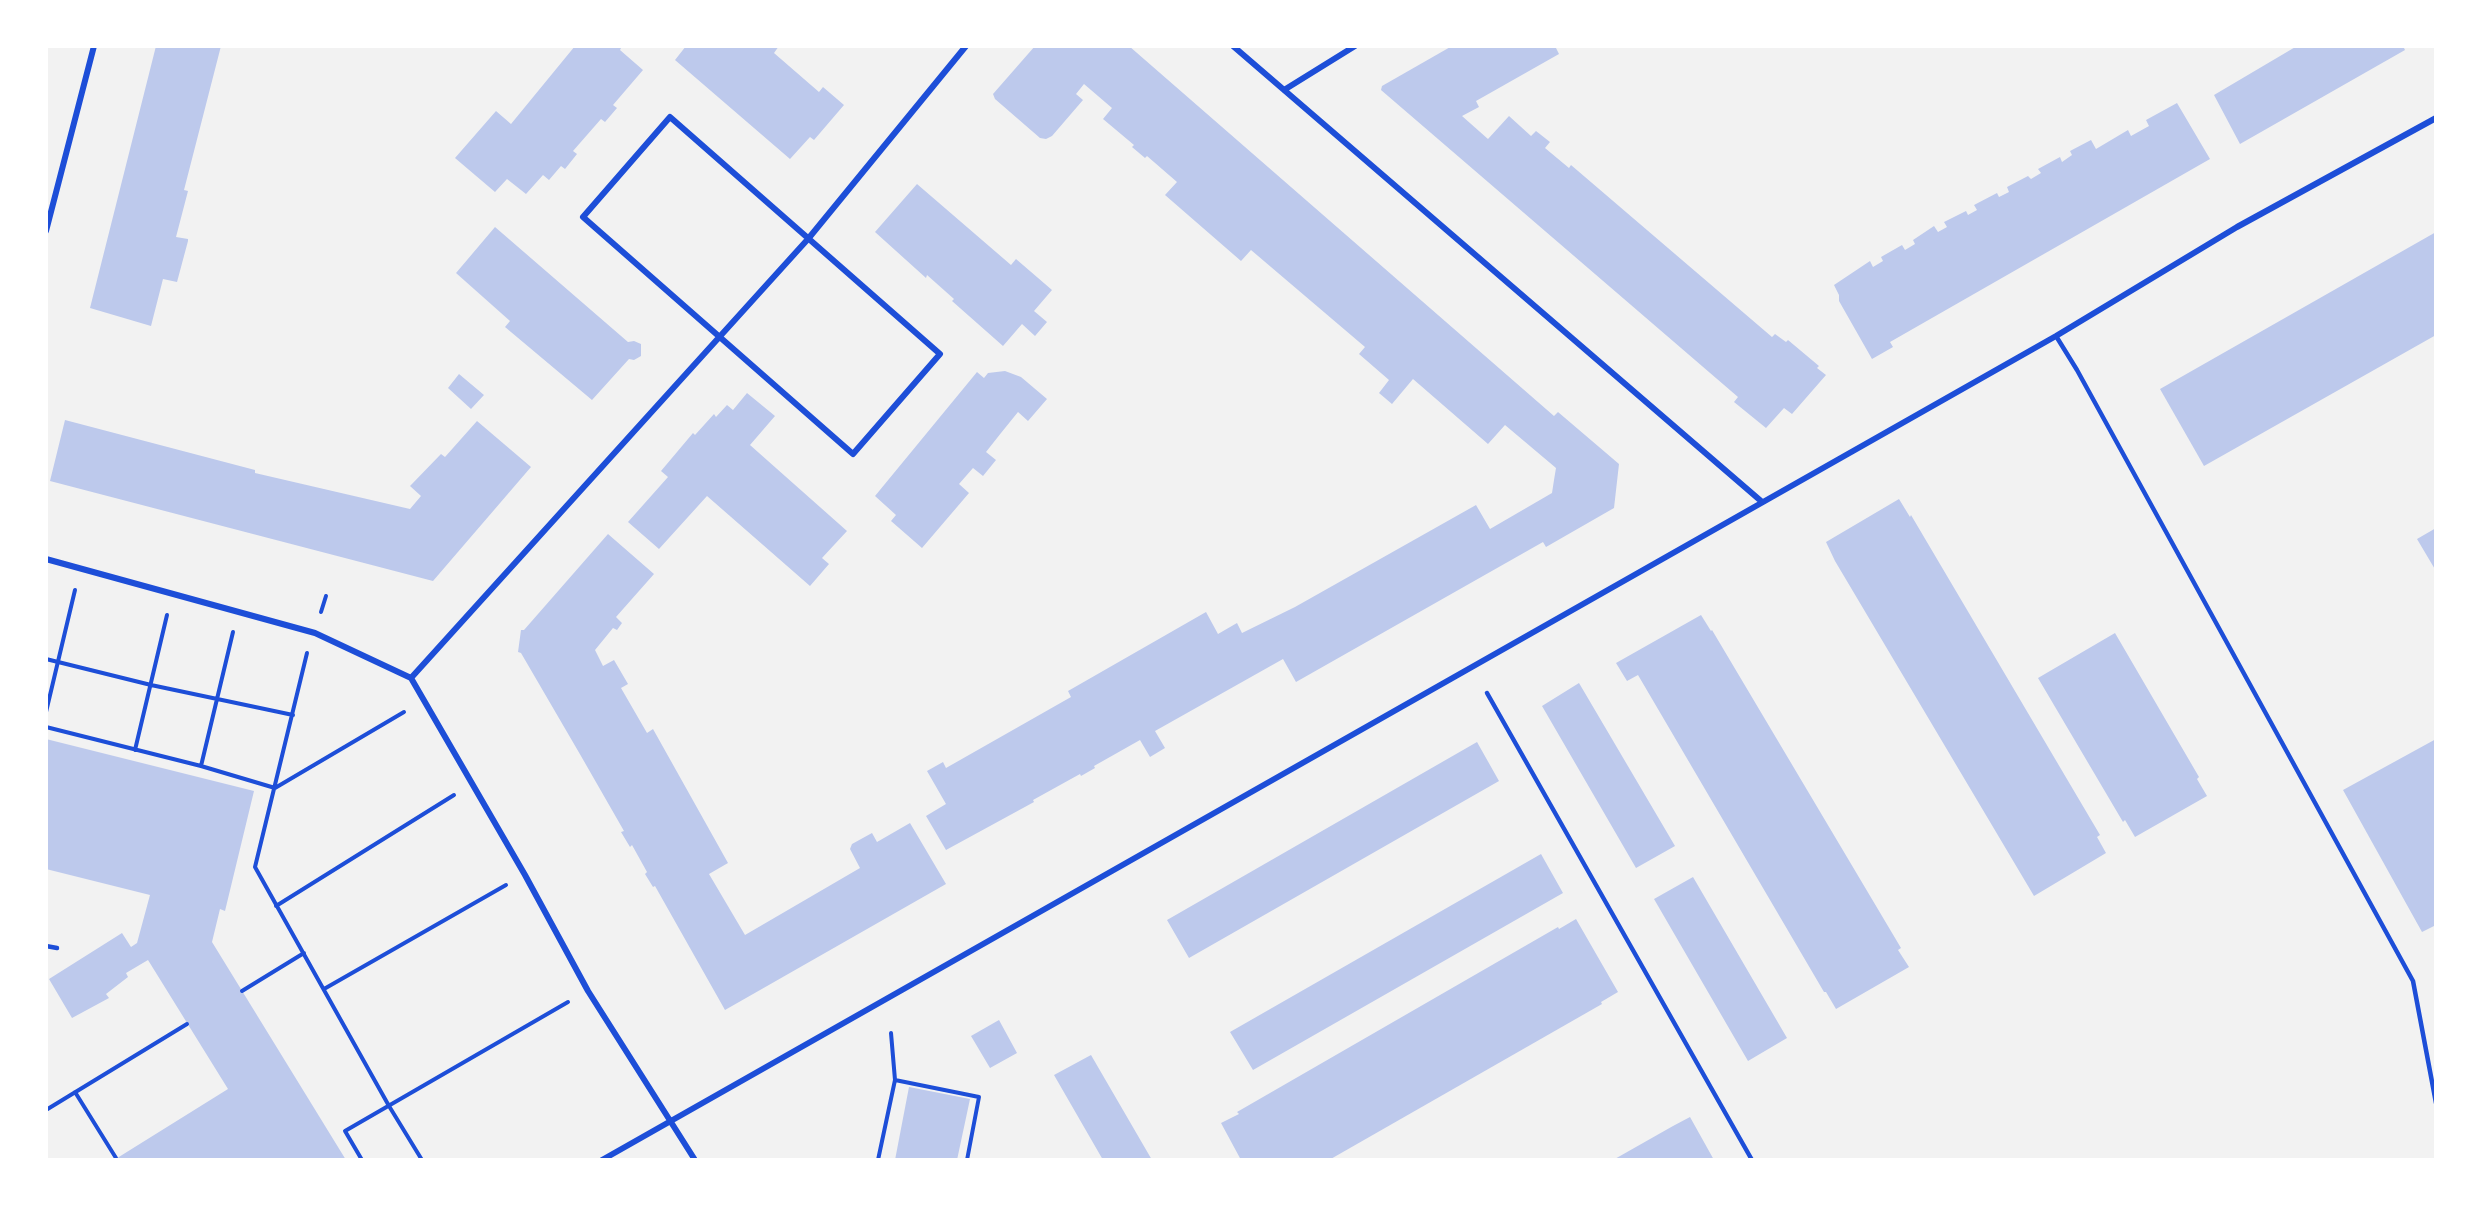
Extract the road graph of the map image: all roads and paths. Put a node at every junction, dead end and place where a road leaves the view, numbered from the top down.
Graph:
1 (94, 46) edge
2 (966, 46) edge
3 (1233, 46) edge
4 (1355, 46) edge
5 (1284, 90) junction
6 (2436, 118) edge
7 (46, 231) edge
8 (808, 239) junction
9 (2055, 336) junction
10 (719, 337) junction
11 (1761, 501) junction
12 (46, 559) edge
13 (80, 567) junction
14 (172, 594) junction
15 (326, 596) dead end
16 (239, 611) junction
17 (315, 633) junction
18 (46, 659) edge
19 (59, 662) junction
20 (411, 678) junction
21 (151, 685) junction
22 (1487, 693) dead end
23 (217, 699) junction
24 (423, 700) junction
25 (46, 712) edge
26 (292, 715) junction
27 (46, 727) edge
28 (135, 750) junction
29 (201, 766) junction
30 (473, 785) junction
31 (275, 788) junction
32 (525, 875) junction
33 (276, 906) junction
34 (46, 946) edge
35 (57, 948) dead end
36 (304, 953) junction
37 (324, 989) junction
38 (242, 991) dead end
39 (588, 991) junction
40 (187, 1024) dead end
41 (891, 1033) dead end
42 (895, 1080) junction
43 (75, 1092) junction
44 (2436, 1103) edge
45 (389, 1106) junction
46 (46, 1110) edge
47 (669, 1120) junction
48 (116, 1158) dead end
49 (362, 1160) edge
50 (422, 1160) edge
51 (602, 1160) edge
52 (694, 1160) edge
53 (878, 1160) edge
54 (967, 1160) edge
55 (1752, 1160) edge

1 - 7 street
2 - 8 street
3 - 5 street
4 - 5 street
5 - 11 street
6 - 9 street
8 - 10 street
8 - 10 street
8 - 10 street
9 - 11 street
9 - 44 lane
10 - 20 street
11 - 47 street
12 - 13 street
13 - 14 street
13 - 19 path
14 - 16 street
14 - 21 path
15 - 17 path
16 - 17 street
16 - 23 path
17 - 20 street
17 - 26 path
18 - 19 path
19 - 21 path
19 - 25 path
20 - 24 street
21 - 23 path
21 - 28 path
22 - 55 lane
23 - 26 path
23 - 29 path
24 - 30 street
24 - 31 path
26 - 31 path
27 - 28 path
28 - 29 path
29 - 31 path
30 - 32 street
30 - 33 path
31 - 33 path
32 - 37 path
32 - 39 street
33 - 36 path
34 - 35 lane
36 - 37 path
36 - 38 path
37 - 45 path
39 - 45 path
39 - 47 street
40 - 43 path
41 - 42 path
42 - 53 path
42 - 54 path
43 - 46 path
43 - 48 path
45 - 49 path
45 - 50 path
47 - 51 street
47 - 52 street

